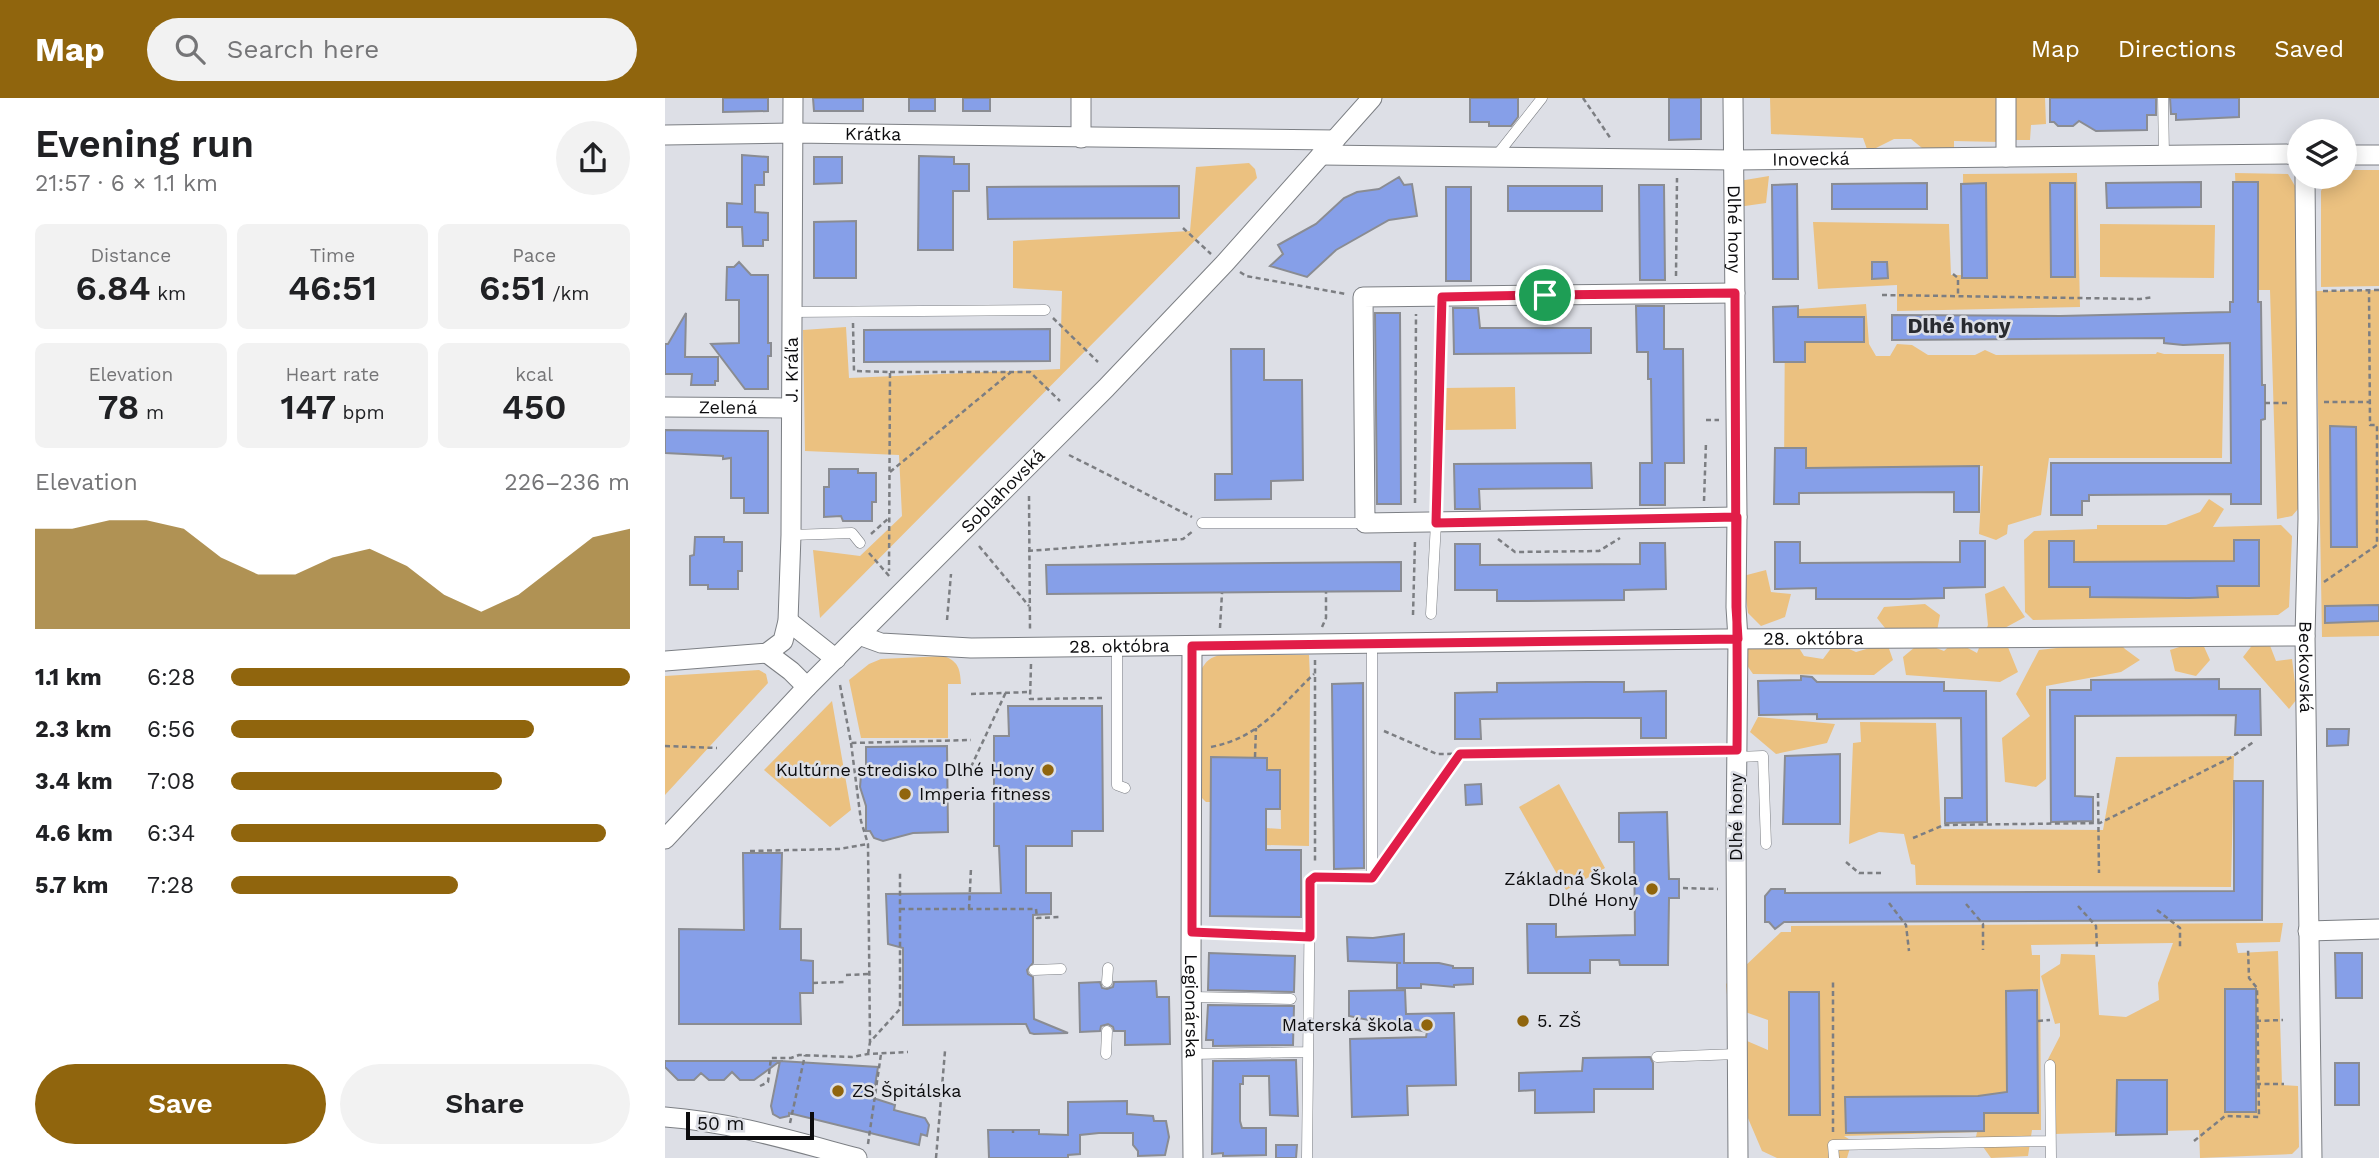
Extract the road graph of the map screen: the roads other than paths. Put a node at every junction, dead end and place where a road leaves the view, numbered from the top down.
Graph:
1 (793, 98) edge
2 (1081, 98) edge
3 (1372, 98) edge
4 (1542, 98) edge
5 (1733, 98) edge
6 (2006, 98) edge
7 (2163, 98) edge
8 (793, 133) junction
9 (665, 135) edge
10 (1081, 138) junction
11 (1335, 140) junction
12 (2287, 154) edge
13 (1321, 155) junction
14 (2164, 155) junction
15 (2357, 155) edge
16 (2379, 155) edge
17 (2006, 157) junction
18 (1494, 159) junction
19 (1734, 160) junction
20 (2305, 189) edge
21 (1735, 293) junction
22 (1045, 310) road end
23 (791, 313) junction
24 (665, 408) edge
25 (790, 408) junction
26 (1737, 517) junction
27 (1202, 523) road end
28 (1365, 523) junction
29 (1436, 523) junction
30 (791, 535) junction
31 (860, 543) road end
32 (1431, 614) dead end
33 (788, 621) junction
34 (859, 635) junction
35 (2305, 636) junction
36 (1738, 639) junction
37 (1372, 644) junction
38 (1192, 646) junction
39 (775, 647) junction
40 (1117, 647) junction
41 (836, 659) junction
42 (665, 661) edge
43 (807, 688) junction
44 (1737, 754) junction
45 (1125, 788) dead end
46 (665, 839) edge
47 (1766, 844) dead end
48 (2379, 929) edge
49 (2308, 931) junction
50 (1192, 932) junction
51 (1310, 937) junction
52 (1108, 968) dead end
53 (1061, 969) dead end
54 (1034, 970) dead end
55 (1107, 982) dead end
56 (1192, 997) junction
57 (1291, 999) dead end
58 (1107, 1031) dead end
59 (1308, 1052) junction
60 (1106, 1054) dead end
61 (1192, 1054) junction
62 (1737, 1054) junction
63 (1657, 1057) dead end
64 (2050, 1065) dead end
65 (665, 1117) edge
66 (2050, 1140) junction
67 (862, 1152) edge
68 (1193, 1158) edge
69 (1307, 1158) edge
70 (1738, 1158) edge
71 (1833, 1158) edge
72 (2051, 1158) edge
73 (2312, 1158) edge

1 - 8 street, J. Kráľa
2 - 10 street
3 - 11 street, Soblahovská
4 - 18 lane
5 - 19 street, Dlhé hony
6 - 17 street
7 - 14 lane
8 - 9 street, Krátka
8 - 10 street, Krátka
8 - 23 street, J. Kráľa
10 - 11 street
11 - 13 street, Soblahovská
12 - 14 street, Inovecká
13 - 18 street, Inovecká
13 - 34 street, Soblahovská
14 - 17 street, Inovecká
15 - 16 street
17 - 19 street, Inovecká
18 - 19 street, Inovecká
19 - 21 street, Dlhé hony
20 - 35 street, Beckovská
21 - 26 street, Dlhé hony
21 - 28 street
22 - 23 lane
23 - 25 street, J. Kráľa
24 - 25 street, Zelená
25 - 30 street, J. Kráľa
26 - 29 street
26 - 36 street, Dlhé hony
27 - 28 lane
28 - 29 street
29 - 32 lane
30 - 31 lane
30 - 33 street, J. Kráľa
33 - 39 street, J. Kráľa
33 - 41 street
34 - 40 street, 28. októbra
34 - 41 street, Soblahovská
35 - 36 street, 28. októbra
35 - 49 street, Beckovská
36 - 37 street, 28. októbra
36 - 44 street, Dlhé hony
37 - 38 street, 28. októbra
37 - 51 lane
38 - 40 street, 28. októbra
38 - 50 street, Legionárska
39 - 42 street
39 - 43 street
40 - 45 lane
41 - 43 street, Soblahovská
43 - 46 street, Soblahovská
44 - 47 lane
44 - 62 street, Dlhé hony
48 - 49 street
49 - 73 street, Beckovská
50 - 51 lane
50 - 56 street, Legionárska
51 - 59 lane
52 - 55 lane
53 - 54 lane
56 - 57 lane
56 - 61 street, Legionárska
58 - 60 lane
59 - 61 lane
59 - 69 lane
61 - 68 street, Legionárska
62 - 63 lane
62 - 70 street, Dlhé hony
64 - 66 lane
65 - 67 street
66 - 71 lane
66 - 72 lane

